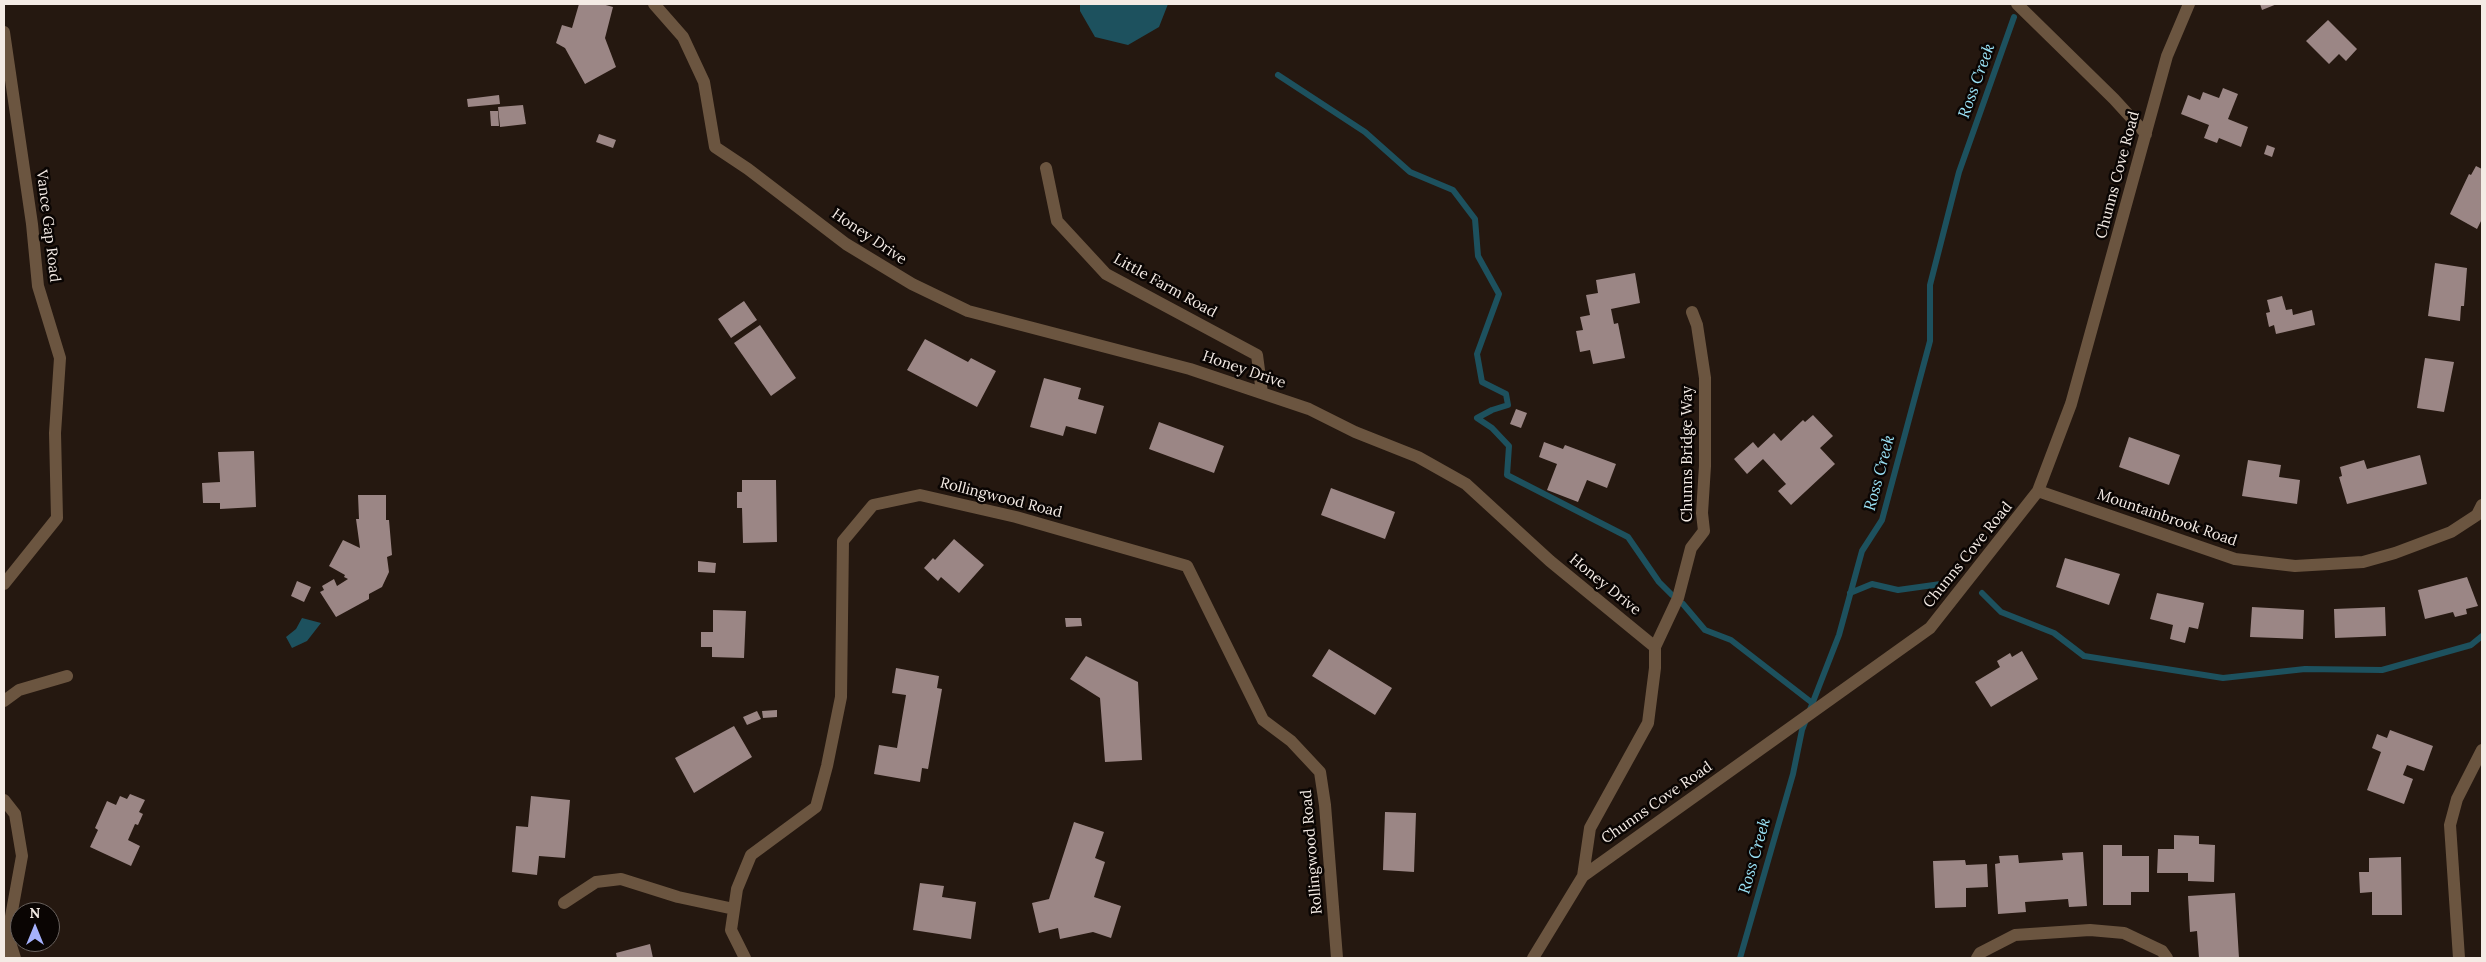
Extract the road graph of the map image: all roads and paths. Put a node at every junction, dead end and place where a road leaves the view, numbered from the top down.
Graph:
1 (654, 4) edge
2 (2017, 4) edge
3 (2189, 4) edge
4 (4, 32) edge
5 (2146, 134) junction
6 (1046, 168) dead end
7 (1692, 312) dead end
8 (1262, 393) junction
9 (2038, 491) junction
10 (2481, 513) edge
11 (4, 584) edge
12 (1655, 647) junction
13 (66, 676) dead end
14 (4, 700) edge
15 (2482, 750) edge
16 (4, 800) edge
17 (1584, 876) junction
18 (564, 903) dead end
19 (734, 909) junction
20 (6, 932) edge
21 (4, 955) edge
22 (15, 958) edge
23 (745, 958) edge
24 (1337, 958) edge
25 (1533, 958) edge
26 (1977, 958) edge
27 (2167, 958) edge
28 (2459, 958) edge

1 - 8 street, Honey Drive
2 - 5 street
3 - 5 street, Chunns Cove Road
4 - 11 street, Vance Gap Road
5 - 9 street, Chunns Cove Road
6 - 8 street, Little Farm Road
7 - 12 street, Chunns Bridge Way
8 - 12 street, Honey Drive
9 - 10 street, Mountainbrook Road
9 - 17 street, Chunns Cove Road
12 - 17 street
13 - 14 street
15 - 28 street
16 - 20 street
17 - 25 street, Chunns Cove Road
18 - 19 street
19 - 23 street, Rollingwood Road
19 - 24 street, Rollingwood Road
20 - 21 street
20 - 22 street
26 - 27 street

